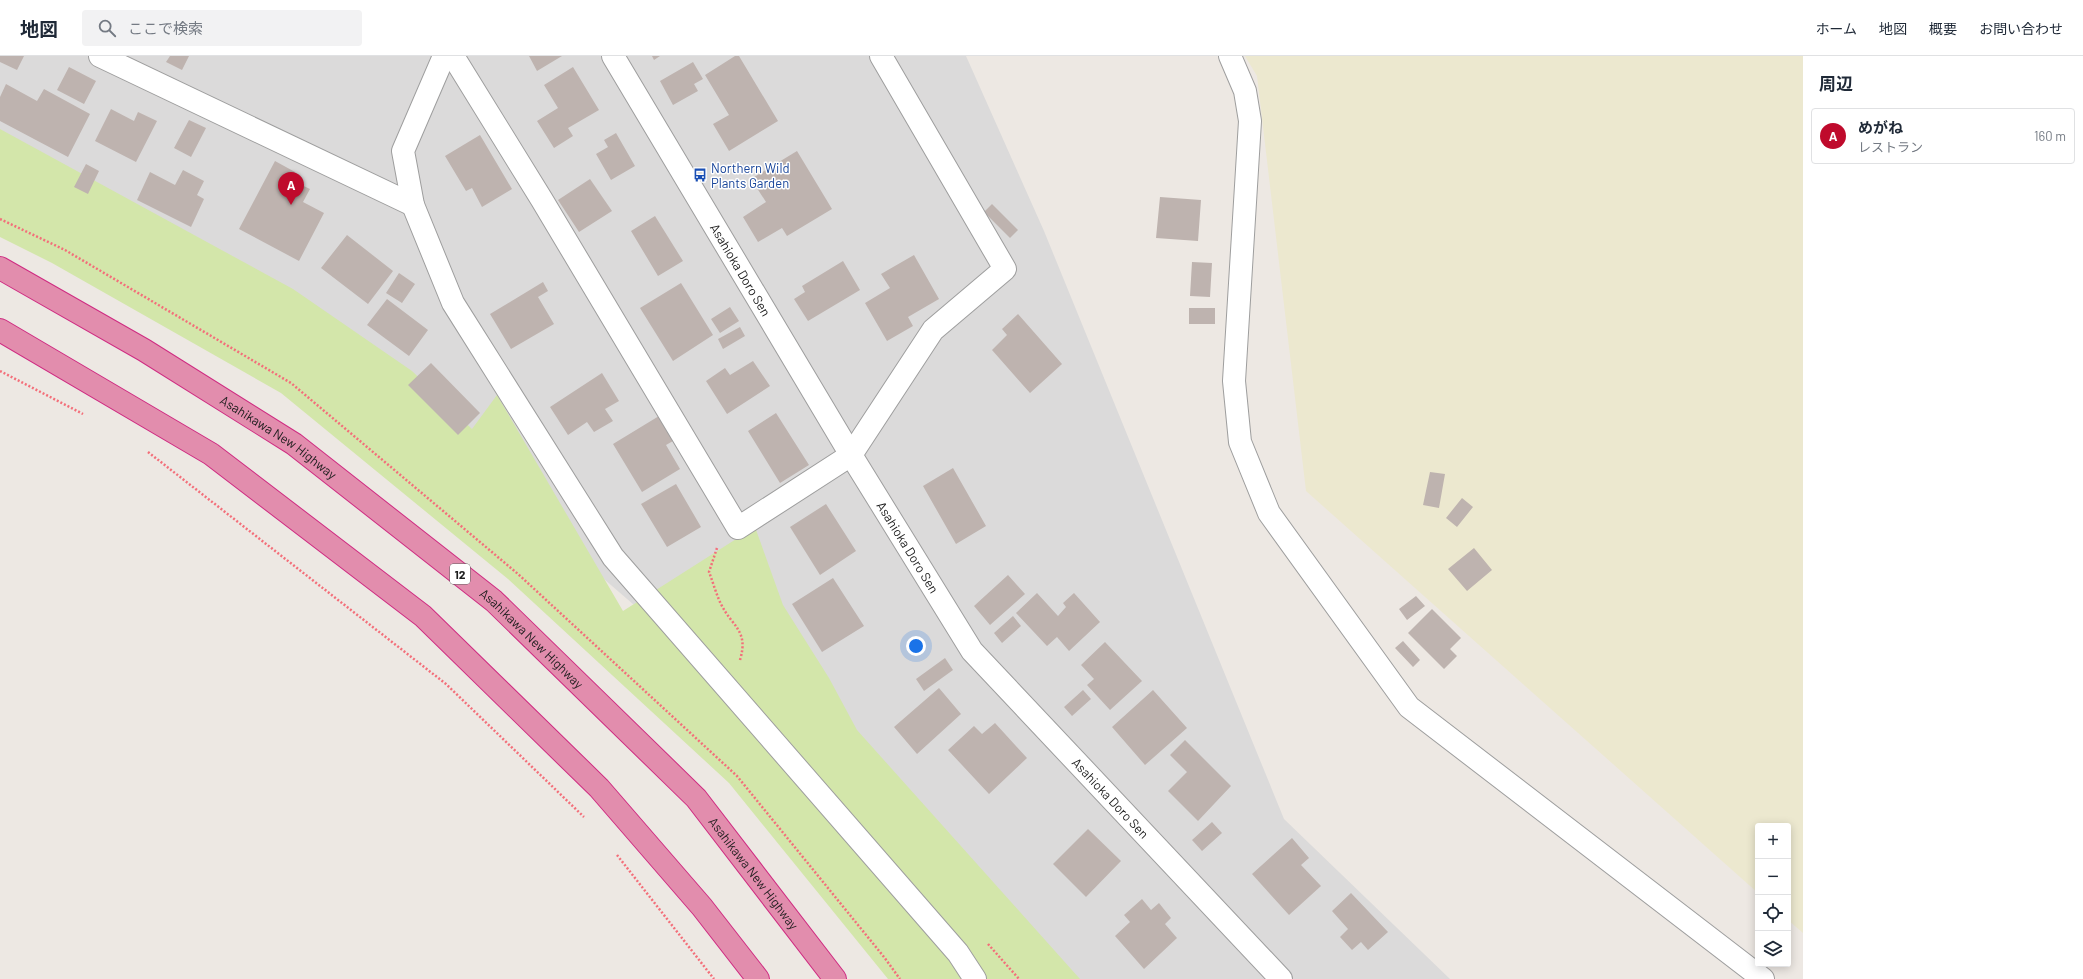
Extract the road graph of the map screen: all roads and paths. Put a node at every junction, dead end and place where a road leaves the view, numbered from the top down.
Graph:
1 (100, 56) edge
2 (444, 56) edge
3 (452, 56) edge
4 (613, 56) edge
5 (881, 56) edge
6 (1230, 56) edge
7 (413, 204) junction
8 (0, 268) edge
9 (0, 330) edge
10 (0, 371) edge
11 (90, 417) dead end
12 (143, 448) dead end
13 (851, 455) junction
14 (738, 528) junction
15 (738, 665) dead end
16 (590, 822) dead end
17 (614, 852) dead end
18 (714, 979) edge
19 (758, 979) edge
20 (835, 979) edge
21 (975, 979) edge
22 (1282, 979) edge
23 (1764, 979) edge

1 - 7 street
2 - 7 street
3 - 14 street
4 - 13 street, Asahioka Doro Sen
5 - 13 street
6 - 23 street
7 - 21 street
8 - 20 highway, Asahikawa New Highway / 12
9 - 19 highway
10 - 11 path
12 - 16 path
13 - 14 street
13 - 22 street, Asahioka Doro Sen
14 - 15 path
17 - 18 path

